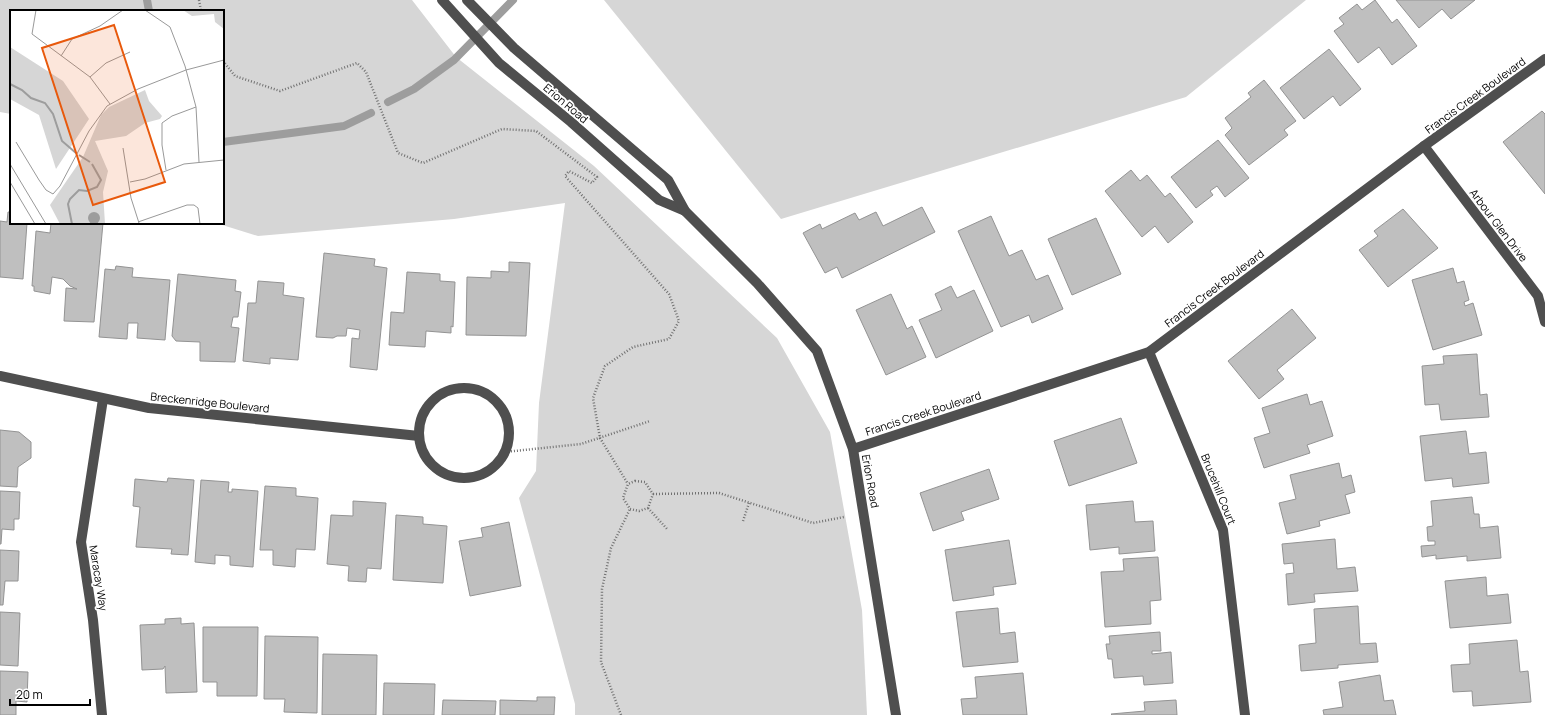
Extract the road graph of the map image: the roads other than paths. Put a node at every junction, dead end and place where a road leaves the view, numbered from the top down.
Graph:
1 (467, 0) edge
2 (445, 3) edge
3 (1545, 60) edge
4 (1424, 146) junction
5 (685, 211) junction
6 (1545, 322) edge
7 (1149, 352) junction
8 (0, 376) edge
9 (103, 399) junction
10 (419, 436) junction
11 (853, 449) junction
12 (102, 715) edge
13 (896, 715) edge
14 (1245, 715) edge

1 - 5 street, Erion Road
2 - 5 street, Erion Road
3 - 4 street, Francis Creek Boulevard
4 - 6 street, Arbour Glen Drive
4 - 7 street, Francis Creek Boulevard
5 - 11 street, Erion Road
7 - 11 street, Francis Creek Boulevard
7 - 14 street, Brucehill Court
8 - 9 street, Breckenridge Boulevard
9 - 10 street, Breckenridge Boulevard
9 - 12 street, Maracay Way
10 - 10 street
11 - 13 street, Erion Road

